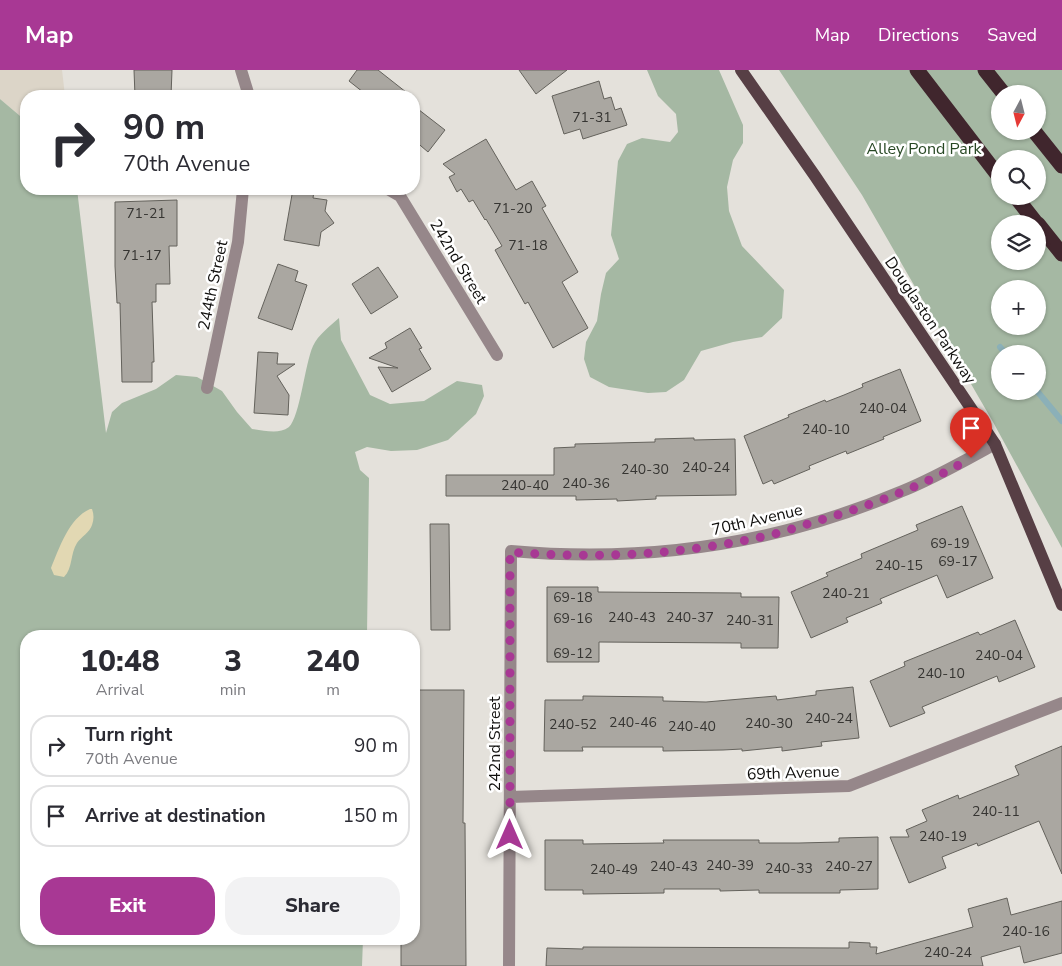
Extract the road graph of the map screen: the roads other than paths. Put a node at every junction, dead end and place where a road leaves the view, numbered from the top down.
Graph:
1 (241, 70) edge
2 (741, 70) edge
3 (917, 70) edge
4 (985, 70) edge
5 (997, 85) edge
6 (247, 90) edge
7 (1041, 140) edge
8 (991, 166) edge
9 (1062, 166) edge
10 (242, 195) edge
11 (398, 195) edge
12 (1022, 205) edge
13 (1030, 215) edge
14 (1046, 235) edge
15 (1062, 254) edge
16 (497, 356) dead end
17 (206, 388) dead end
18 (995, 444) junction
19 (510, 552) joint
20 (1062, 605) edge
21 (1062, 703) edge
22 (510, 798) junction
23 (509, 966) edge

1 - 6 street
2 - 18 main road, Douglaston Parkway
3 - 8 highway
4 - 5 highway
7 - 9 highway
10 - 17 street, 244th Street
11 - 16 street, 242nd Street
12 - 13 highway
14 - 15 highway
18 - 19 street, 70th Avenue
18 - 20 main road, Douglaston Parkway
19 - 22 street, 242nd Street
21 - 22 street, 69th Avenue
22 - 23 street, 242nd Street

